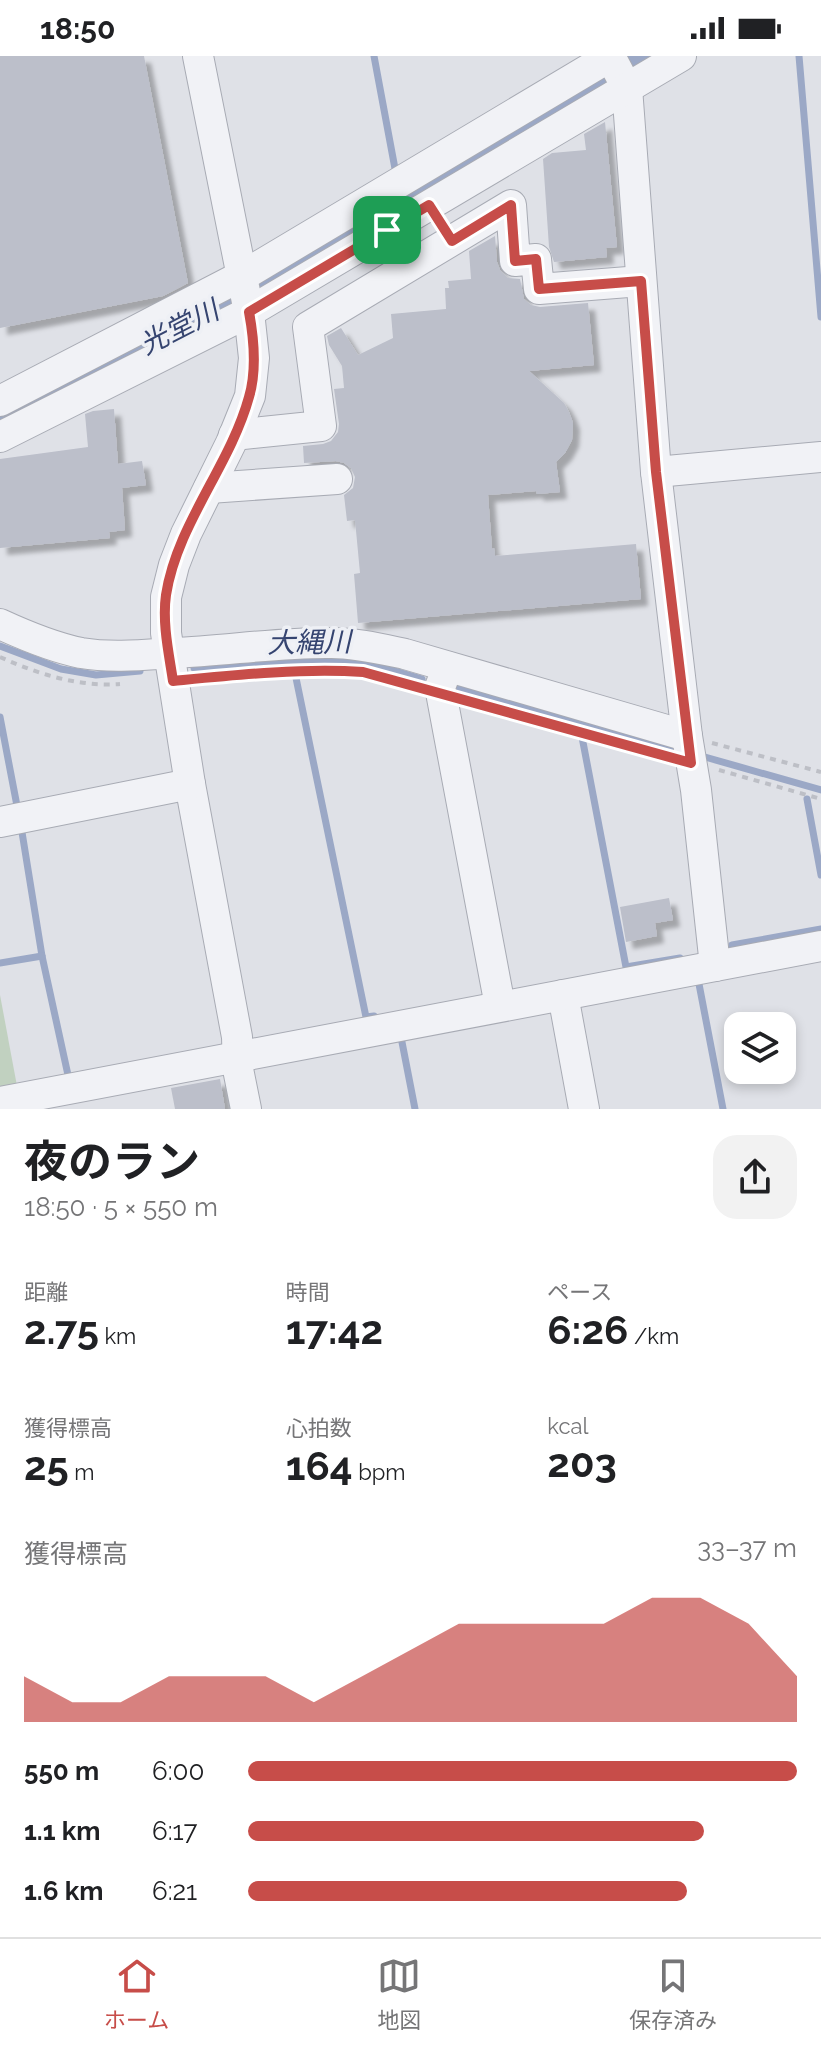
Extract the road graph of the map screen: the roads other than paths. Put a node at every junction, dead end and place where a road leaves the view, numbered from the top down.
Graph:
1 (198, 56) edge
2 (681, 56) edge
3 (616, 66) edge
4 (429, 205) junction
5 (452, 241) junction
6 (641, 281) junction
7 (245, 293) junction
8 (0, 401) edge
9 (234, 435) junction
10 (0, 437) edge
11 (821, 457) edge
12 (656, 472) junction
13 (337, 479) dead end
14 (209, 488) junction
15 (0, 624) edge
16 (168, 653) junction
17 (448, 667) junction
18 (689, 750) junction
19 (190, 784) junction
20 (0, 822) edge
21 (821, 946) edge
22 (715, 966) junction
23 (563, 995) junction
24 (500, 1006) junction
25 (237, 1056) junction
26 (81, 1098) edge
27 (0, 1102) edge
28 (246, 1109) edge
29 (584, 1109) edge

1 - 7 street
2 - 3 street
3 - 4 street
3 - 6 street
3 - 7 street
4 - 5 street
4 - 7 street
5 - 6 street
5 - 9 street
6 - 12 street
7 - 8 street
7 - 9 street
7 - 10 street
9 - 14 street
11 - 12 street
12 - 18 street
13 - 14 street
14 - 16 street
15 - 16 street
16 - 17 street
16 - 19 street
17 - 18 street
17 - 24 street
18 - 22 street
19 - 20 street
19 - 25 street
21 - 22 street
22 - 23 street
23 - 24 street
23 - 29 street
24 - 25 street
25 - 26 street
25 - 28 street
26 - 27 street

